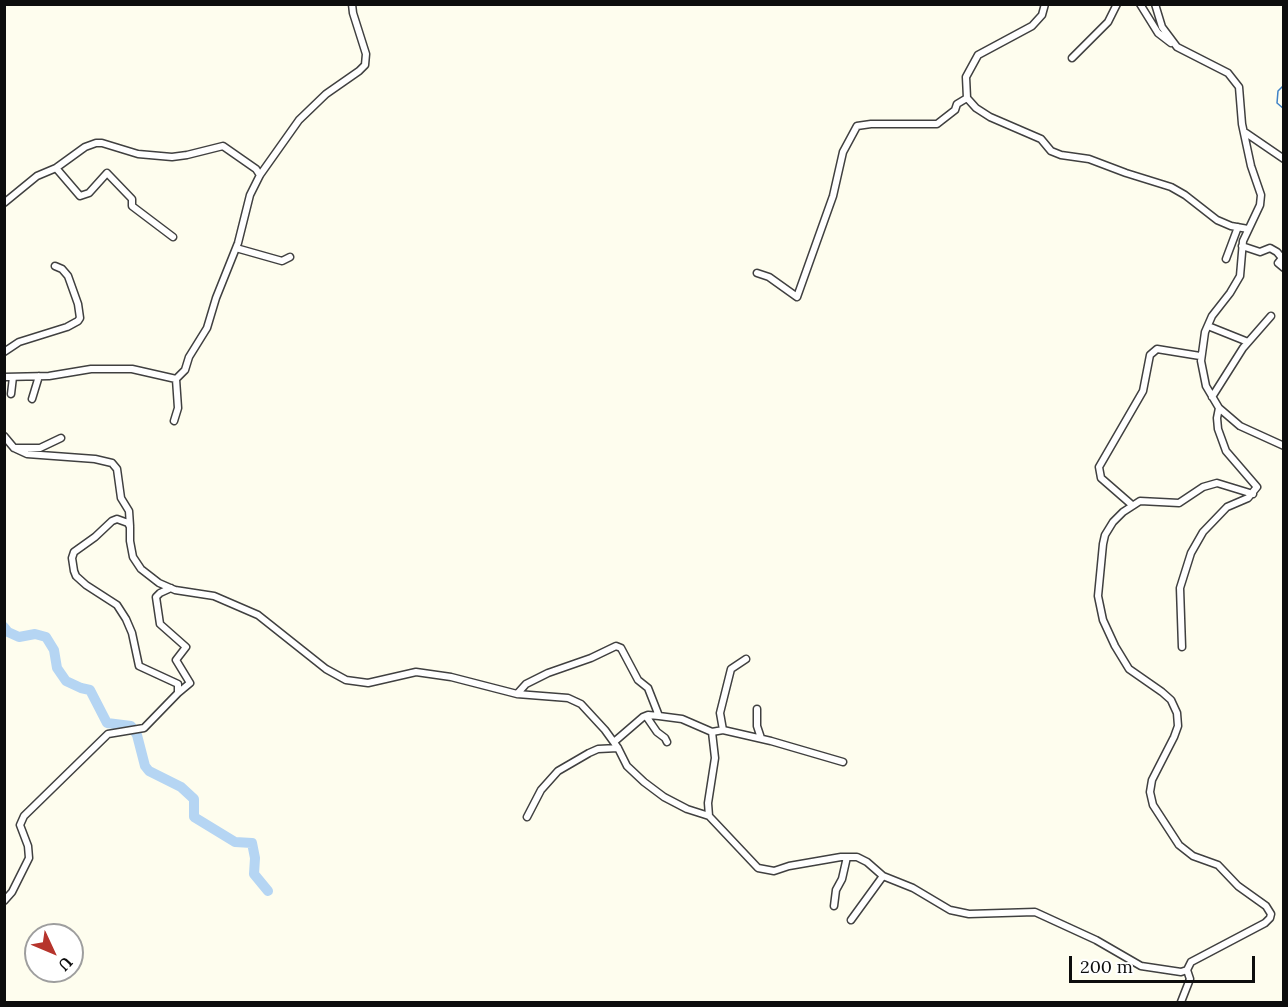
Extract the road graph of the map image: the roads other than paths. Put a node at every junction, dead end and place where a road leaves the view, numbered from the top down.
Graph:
1 (352, 4) edge
2 (1045, 4) edge
3 (1117, 4) edge
4 (1140, 4) edge
5 (1155, 4) edge
6 (1177, 47) junction
7 (1072, 58) dead end
8 (967, 98) junction
9 (1245, 132) junction
10 (1284, 159) edge
11 (56, 168) junction
12 (260, 175) junction
13 (4, 203) edge
14 (1238, 227) junction
15 (1248, 229) junction
16 (173, 237) dead end
17 (1242, 246) junction
18 (236, 248) junction
19 (290, 257) dead end
20 (1226, 259) dead end
21 (55, 266) dead end
22 (1284, 268) edge
23 (757, 273) dead end
24 (1271, 316) dead end
25 (1208, 326) junction
26 (1248, 342) junction
27 (4, 352) edge
28 (1200, 356) junction
29 (39, 376) junction
30 (4, 377) edge
31 (13, 377) junction
32 (176, 379) junction
33 (10, 394) dead end
34 (1212, 397) junction
35 (32, 399) dead end
36 (1220, 408) junction
37 (174, 421) dead end
38 (4, 436) edge
39 (61, 438) dead end
40 (1284, 446) edge
41 (10, 447) edge
42 (1252, 494) junction
43 (1132, 505) junction
44 (130, 527) junction
45 (171, 587) junction
46 (1182, 647) dead end
47 (746, 659) dead end
48 (178, 693) junction
49 (517, 694) junction
50 (757, 709) dead end
51 (646, 716) junction
52 (659, 716) junction
53 (723, 730) junction
54 (712, 732) junction
55 (761, 738) junction
56 (666, 742) dead end
57 (616, 745) junction
58 (843, 762) dead end
59 (709, 816) junction
60 (527, 817) dead end
61 (848, 857) junction
62 (884, 876) junction
63 (4, 901) edge
64 (834, 906) dead end
65 (851, 920) dead end
66 (1187, 970) junction
67 (1181, 1002) edge

1 - 12 street
2 - 8 street
3 - 7 street
4 - 6 street
5 - 6 street
6 - 9 street
8 - 14 street
8 - 23 street
9 - 10 street
9 - 15 street
11 - 12 street
11 - 13 street
11 - 16 street
12 - 18 street
14 - 15 street
14 - 20 street
15 - 17 street
17 - 22 street
17 - 25 street
18 - 19 street
18 - 32 street
21 - 27 street
24 - 26 street
25 - 26 street
25 - 28 street
26 - 34 street
28 - 34 street
28 - 43 street
29 - 31 street
29 - 32 street
29 - 35 street
30 - 31 street
31 - 33 street
32 - 37 street
34 - 36 street
36 - 40 street
36 - 42 street
38 - 41 street
39 - 41 street
41 - 44 street
42 - 43 street
42 - 46 street
43 - 66 street
44 - 45 street
44 - 48 street
45 - 48 street
45 - 49 street
47 - 53 street
48 - 63 street
49 - 52 street
49 - 57 street
50 - 55 street
51 - 52 street
51 - 56 street
51 - 57 street
52 - 54 street
53 - 54 street
53 - 55 street
54 - 59 street
55 - 58 street
57 - 59 street
57 - 60 street
59 - 61 street
61 - 62 street
61 - 64 street
62 - 65 street
62 - 66 street
66 - 67 street

